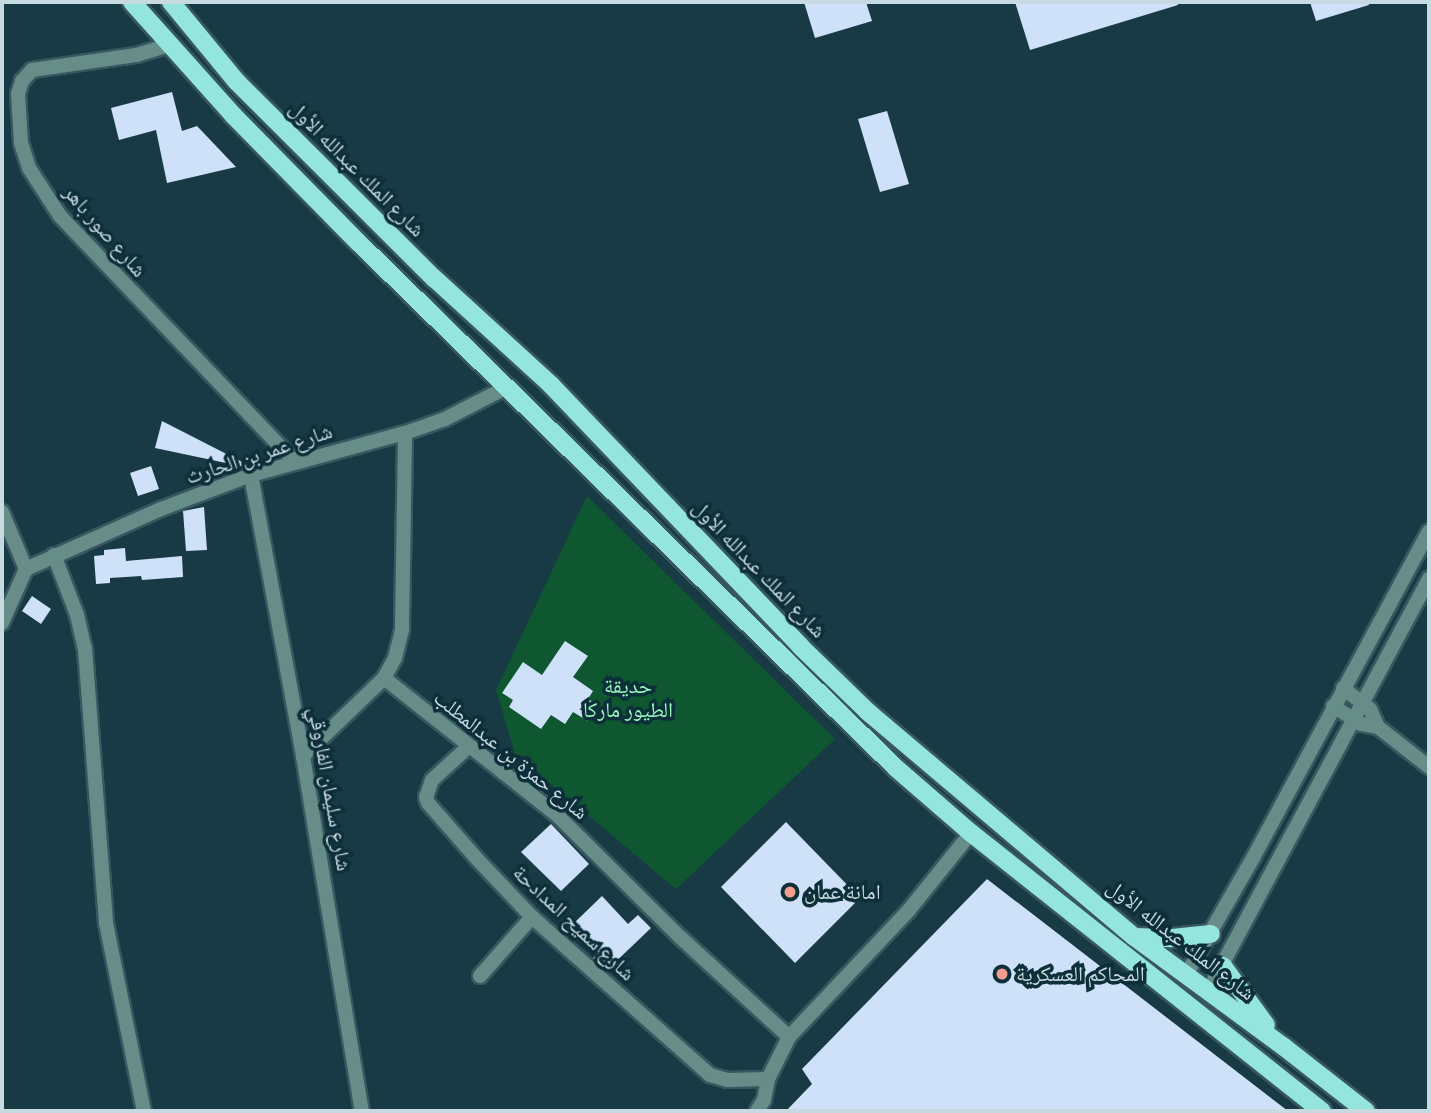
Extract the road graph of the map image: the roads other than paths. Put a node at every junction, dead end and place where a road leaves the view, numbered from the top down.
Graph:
1 (132, 2) edge
2 (171, 2) edge
3 (169, 45) junction
4 (508, 387) junction
5 (405, 433) junction
6 (295, 462) junction
7 (251, 475) junction
8 (2, 512) edge
9 (1429, 531) edge
10 (54, 555) junction
11 (26, 569) junction
12 (1429, 579) edge
13 (2, 623) edge
14 (384, 678) junction
15 (1342, 688) junction
16 (1362, 702) junction
17 (1333, 706) junction
18 (1354, 720) junction
19 (1378, 727) junction
20 (468, 747) junction
21 (303, 756) junction
22 (1429, 767) edge
23 (971, 833) junction
24 (1253, 858) junction
25 (1274, 869) junction
26 (532, 917) junction
27 (1211, 933) junction
28 (1133, 936) junction
29 (1223, 966) junction
30 (1186, 975) junction
31 (480, 976) dead end
32 (1208, 991) junction
33 (1175, 993) junction
34 (1198, 1011) junction
35 (789, 1037) junction
36 (1284, 1047) junction
37 (768, 1079) junction
38 (144, 1111) edge
39 (362, 1111) edge
40 (757, 1111) edge
41 (1322, 1111) edge
42 (1366, 1111) edge

1 - 3 main road
2 - 28 main road, شارع الملك عبدالله الأول
3 - 4 main road
3 - 6 street, شارع صور باهر
4 - 5 street, شارع عمر بن الحارث
4 - 23 main road
5 - 6 street, شارع عمر بن الحارث
5 - 14 street
6 - 7 street, شارع عمر بن الحارث
7 - 10 street, شارع عمر بن الحارث
7 - 21 street, شارع سليمان الفاروقي
8 - 11 street
9 - 15 street
10 - 11 street, شارع عمر بن الحارث
10 - 38 street
11 - 13 street
12 - 16 street
14 - 20 street, شارع حمزة بن عبدالمطلب
14 - 21 street
15 - 16 street
15 - 17 street
16 - 18 street
16 - 19 street
17 - 18 street
17 - 24 street
18 - 19 street
18 - 25 street
19 - 22 street
20 - 26 street, شارع سميح المدادحة
20 - 35 street, شارع حمزة بن عبدالمطلب
21 - 39 street, شارع سليمان الفاروقي
23 - 33 main road
23 - 35 street
24 - 25 street
24 - 27 street
25 - 29 street
26 - 31 street
26 - 37 street, شارع سميح المدادحة
27 - 28 main road
27 - 30 street
28 - 30 main road, شارع الملك عبدالله الأول
29 - 32 street
29 - 36 main road
30 - 32 main road, شارع الملك عبدالله الأول
30 - 33 main road
32 - 34 main road
32 - 36 main road, شارع الملك عبدالله الأول
33 - 34 main road
34 - 41 main road
35 - 37 street
36 - 42 main road, شارع الملك عبدالله الأول
37 - 40 street

